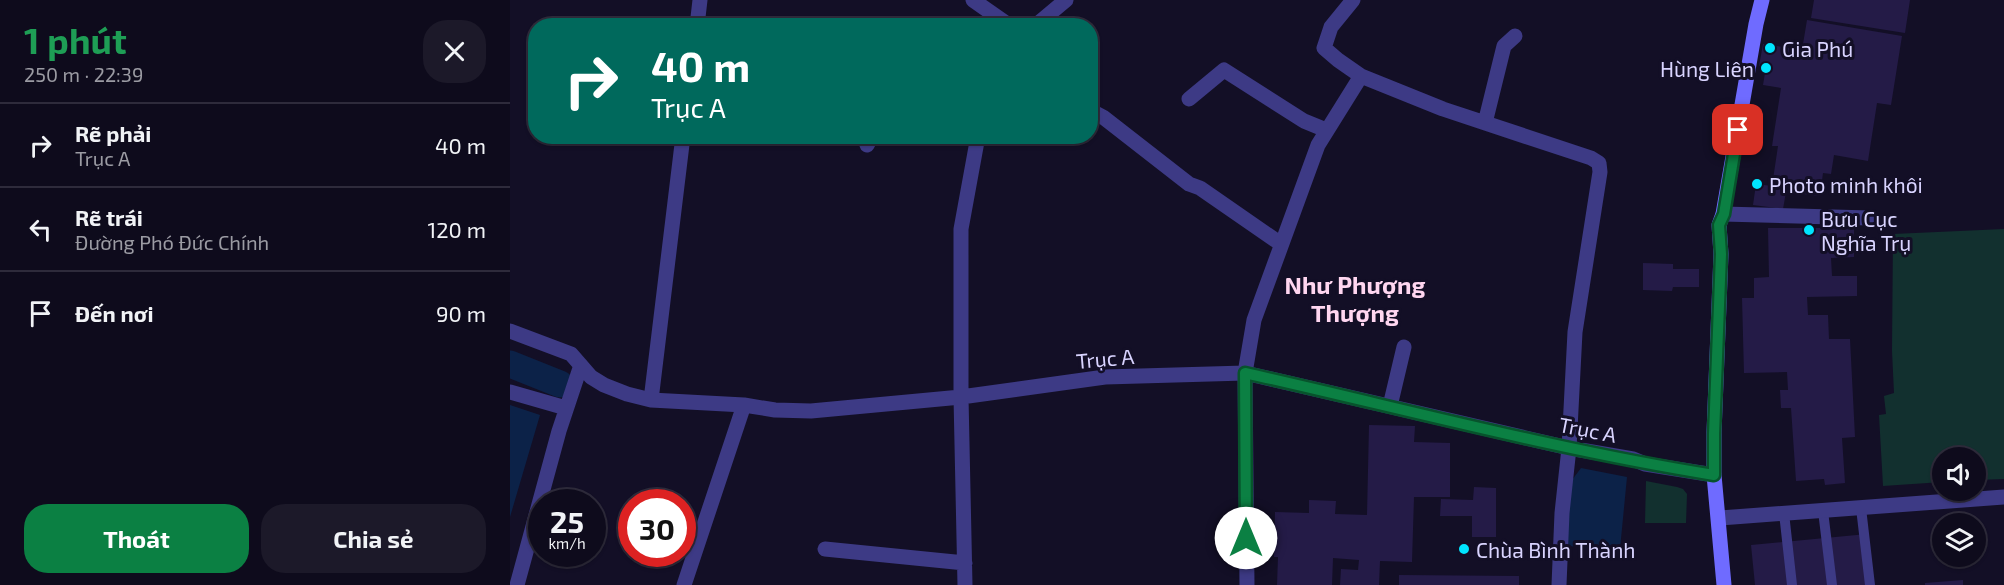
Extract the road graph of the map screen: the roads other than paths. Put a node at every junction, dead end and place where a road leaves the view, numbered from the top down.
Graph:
1 (700, 0) edge
2 (974, 0) edge
3 (1066, 0) edge
4 (1353, 0) edge
5 (1761, 0) edge
6 (698, 18) edge
7 (999, 18) edge
8 (1045, 18) edge
9 (1515, 36) dead end
10 (1361, 76) junction
11 (1189, 99) dead end
12 (1098, 115) edge
13 (1485, 123) junction
14 (1326, 130) junction
15 (682, 144) edge
16 (977, 144) edge
17 (1724, 214) junction
18 (1870, 218) dead end
19 (1281, 244) junction
20 (510, 331) edge
21 (1404, 346) dead end
22 (581, 365) junction
23 (1245, 373) junction
24 (510, 392) edge
25 (961, 397) junction
26 (651, 400) junction
27 (744, 405) junction
28 (1390, 406) junction
29 (566, 408) junction
30 (1569, 448) junction
31 (1714, 475) junction
32 (2004, 497) edge
33 (1861, 508) junction
34 (1823, 511) junction
35 (1784, 513) junction
36 (1719, 518) junction
37 (825, 549) dead end
38 (965, 563) junction
39 (517, 585) edge
40 (684, 585) edge
41 (965, 585) edge
42 (1246, 585) edge
43 (1559, 585) edge
44 (1724, 585) edge
45 (1792, 585) edge
46 (1832, 585) edge
47 (1870, 585) edge

1 - 6 street
2 - 7 street
3 - 8 street
4 - 10 street
5 - 17 main road
9 - 13 street
10 - 13 street
10 - 14 street
11 - 14 street
12 - 19 street
13 - 30 street
14 - 19 street
15 - 26 street
16 - 25 street
17 - 18 street
17 - 31 main road
19 - 23 street
20 - 22 street, Trục A
21 - 28 street
22 - 26 street, Trục A
22 - 29 street
23 - 25 street, Trục A
23 - 28 street, Trục A
23 - 42 street
24 - 29 street
25 - 27 street, Trục A
25 - 38 street
26 - 27 street, Trục A
27 - 40 street
28 - 30 street, Trục A
29 - 39 street
30 - 31 street, Trục A
30 - 43 street
31 - 36 main road
32 - 33 street
33 - 34 street
33 - 47 lane
34 - 35 street
34 - 46 lane
35 - 36 street
35 - 45 lane
36 - 44 main road
37 - 38 street
38 - 41 street

